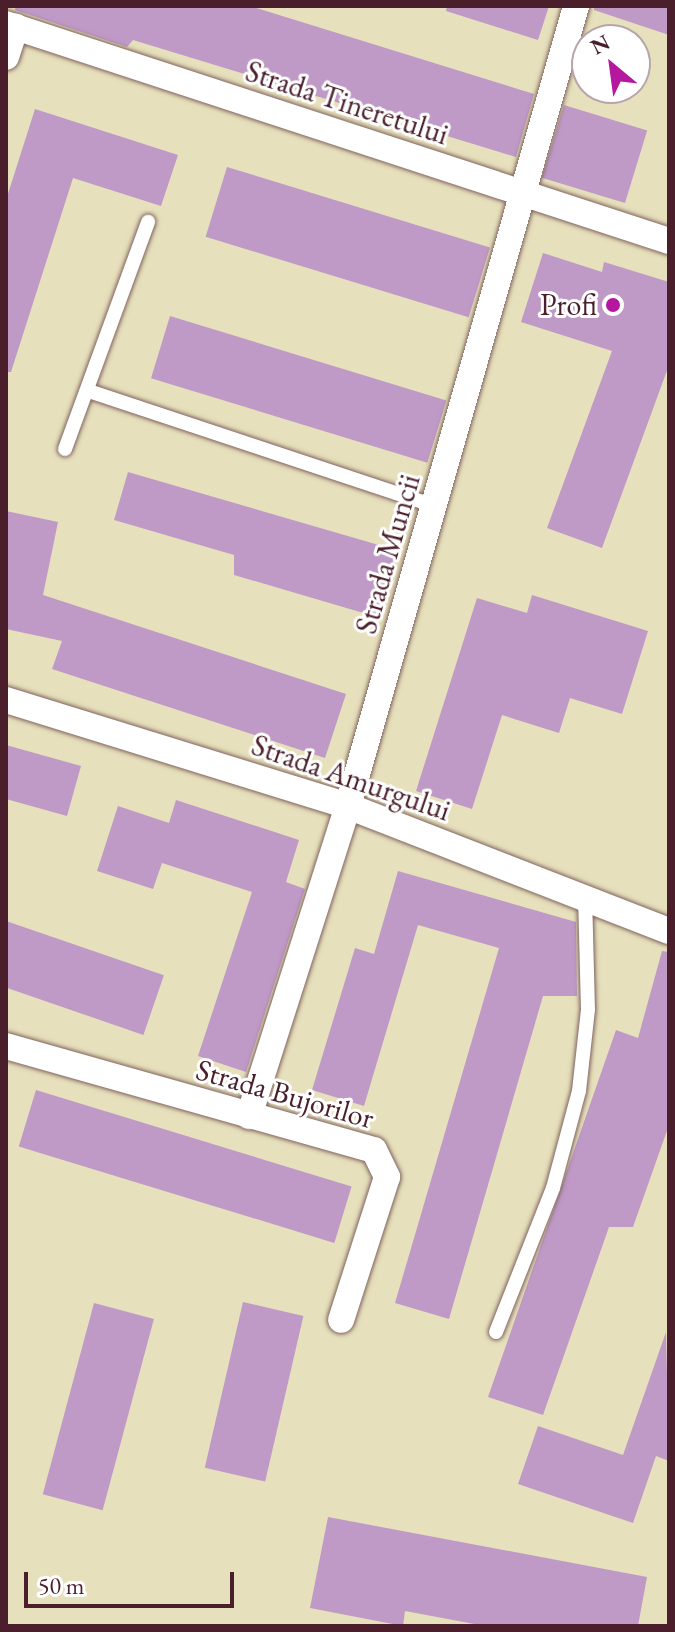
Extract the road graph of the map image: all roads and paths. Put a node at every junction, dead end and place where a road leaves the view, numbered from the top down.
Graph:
1 (576, 6) edge
2 (11, 26) edge
3 (6, 57) edge
4 (526, 194) junction
5 (148, 222) dead end
6 (669, 241) edge
7 (89, 391) junction
8 (65, 449) dead end
9 (435, 506) junction
10 (6, 700) edge
11 (348, 806) junction
12 (585, 898) junction
13 (669, 931) edge
14 (6, 1046) edge
15 (249, 1116) junction
16 (341, 1320) dead end
17 (496, 1332) dead end

1 - 4 street, Strada Muncii
2 - 3 street
2 - 4 street, Strada Tineretului
4 - 6 street, Strada Tineretului
4 - 9 street, Strada Muncii
5 - 7 lane
7 - 8 lane
7 - 9 lane
9 - 11 street, Strada Muncii
10 - 11 street, Strada Amurgului
11 - 12 street, Strada Amurgului
11 - 15 street, Strada Muncii
12 - 13 street, Strada Amurgului
12 - 17 lane
14 - 15 street, Strada Bujorilor
15 - 16 street, Strada Bujorilor

